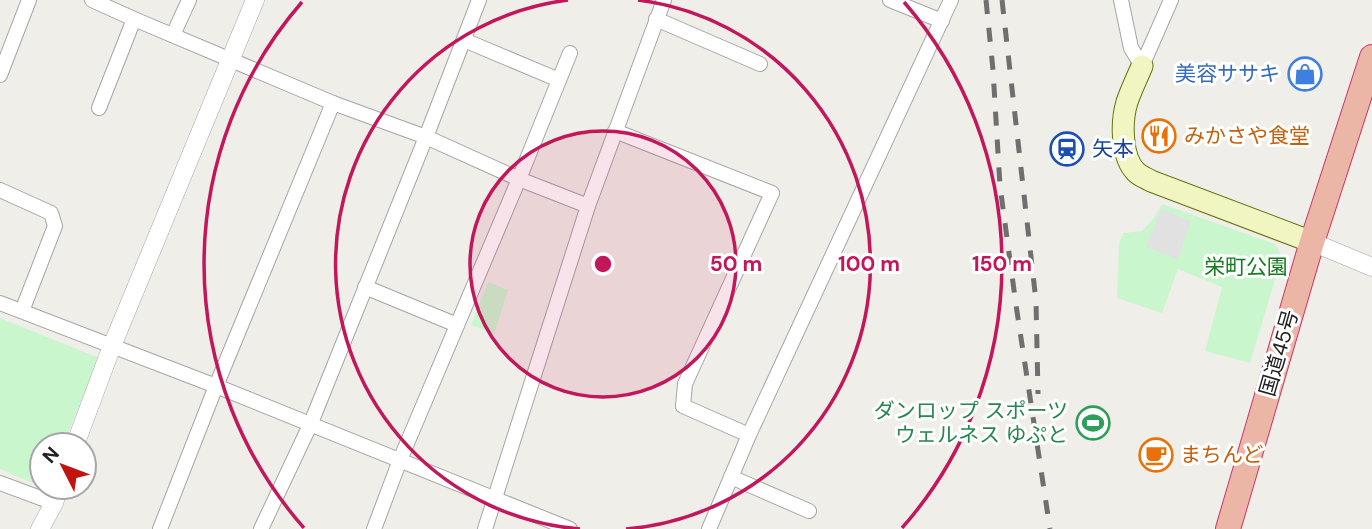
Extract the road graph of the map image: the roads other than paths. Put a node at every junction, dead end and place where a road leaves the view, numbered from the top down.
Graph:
1 (29, 0) edge
2 (92, 0) edge
3 (189, 0) edge
4 (256, 0) edge
5 (480, 0) edge
6 (664, 0) edge
7 (890, 0) edge
8 (951, 0) edge
9 (1121, 0) edge
10 (1171, 0) edge
11 (134, 19) junction
12 (656, 19) junction
13 (942, 21) junction
14 (173, 36) junction
15 (464, 40) junction
16 (570, 53) dead end
17 (1372, 57) edge
18 (231, 60) junction
19 (760, 64) dead end
20 (1142, 66) junction
21 (0, 75) edge
22 (559, 80) junction
23 (333, 103) junction
24 (99, 108) dead end
25 (615, 131) junction
26 (426, 138) junction
27 (519, 179) junction
28 (0, 190) edge
29 (588, 206) junction
30 (1312, 242) junction
31 (1372, 267) edge
32 (365, 287) junction
33 (0, 303) edge
34 (22, 311) junction
35 (457, 325) junction
36 (112, 346) junction
37 (216, 386) junction
38 (311, 424) junction
39 (80, 431) edge
40 (749, 435) junction
41 (400, 460) junction
42 (731, 477) junction
43 (0, 482) edge
44 (28, 488) edge
45 (495, 499) junction
46 (54, 501) edge
47 (809, 511) dead end
48 (164, 528) edge
49 (40, 529) edge
50 (261, 529) edge
51 (374, 529) edge
52 (485, 529) edge
53 (570, 529) edge
54 (709, 529) edge
55 (1228, 529) edge

1 - 21 street
2 - 11 street
3 - 14 street
4 - 18 street
5 - 15 street
6 - 12 street
7 - 13 street
8 - 13 street
9 - 20 street
10 - 20 street
11 - 14 street
11 - 24 street
12 - 19 street
12 - 25 street
13 - 40 street
14 - 18 street
15 - 22 street
15 - 26 street
16 - 22 street
17 - 30 highway, 国道45号
18 - 23 street
18 - 36 street
20 - 30 main road
22 - 27 street
23 - 26 street
23 - 37 street
25 - 29 street
25 - 40 street
26 - 27 street
26 - 32 street
27 - 29 street
27 - 35 street
28 - 34 street
29 - 45 street
30 - 31 street
30 - 55 highway, 国道45号
32 - 35 street
32 - 38 street
33 - 34 street
34 - 36 street
35 - 41 street
36 - 37 street
36 - 39 street
37 - 38 street
37 - 48 street
38 - 41 street
38 - 50 street
40 - 42 street
41 - 45 street
41 - 51 street
42 - 47 street
42 - 54 street
43 - 44 street
45 - 52 street
45 - 53 street
46 - 49 street

